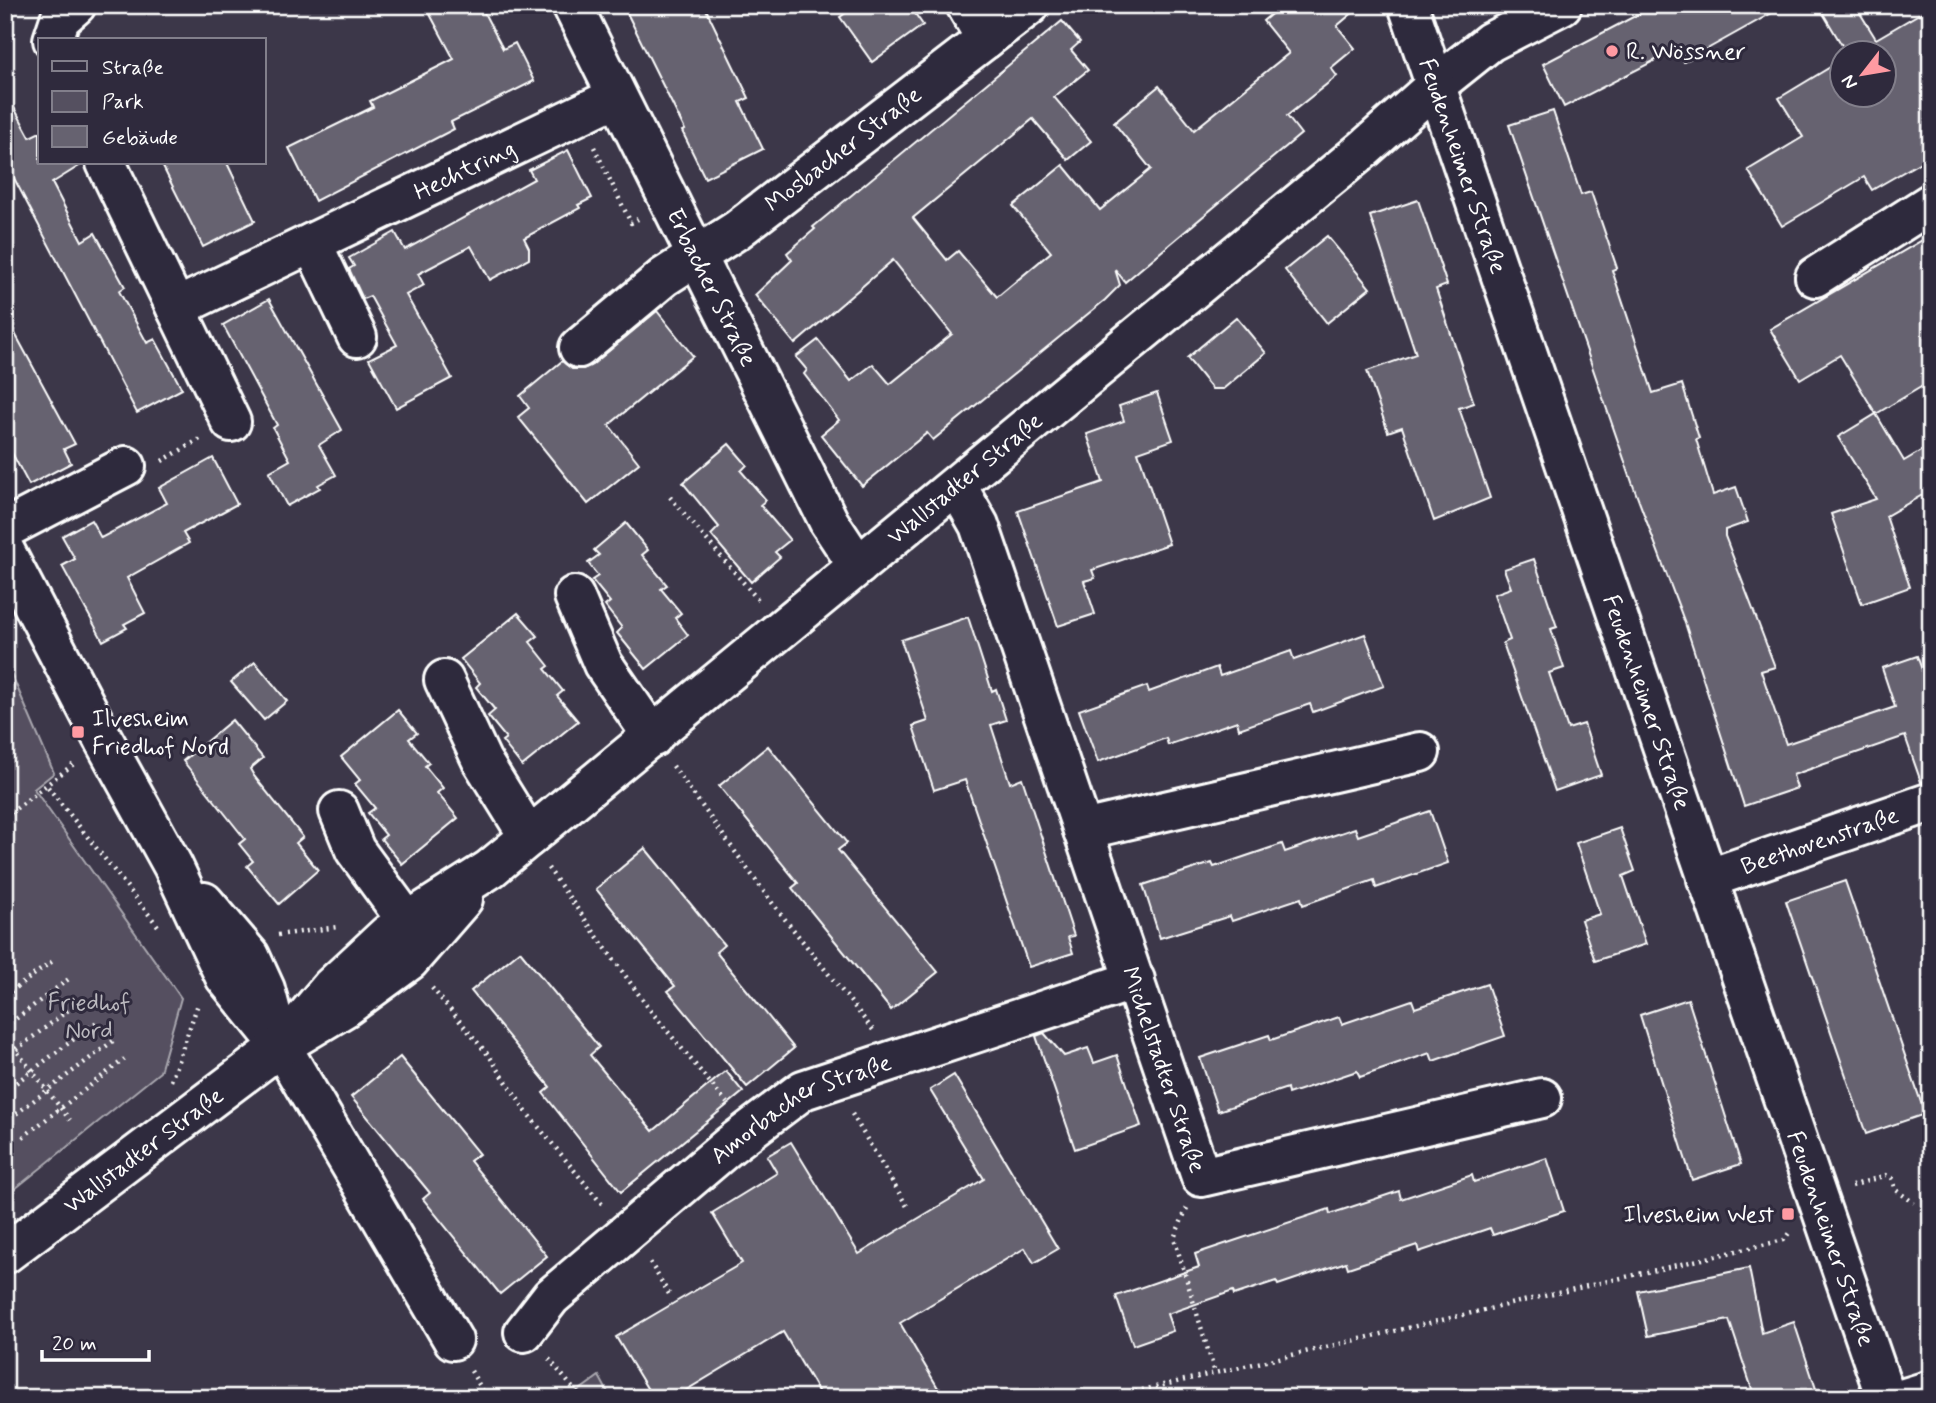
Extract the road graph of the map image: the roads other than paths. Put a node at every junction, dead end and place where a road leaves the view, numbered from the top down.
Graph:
1 (76, 5) edge
2 (572, 5) edge
3 (966, 5) edge
4 (1030, 5) edge
5 (1408, 5) edge
6 (1562, 5) edge
7 (54, 38) edge
8 (986, 39) junction
9 (1435, 86) junction
10 (616, 97) junction
11 (106, 164) edge
12 (1931, 203) edge
13 (312, 243) junction
14 (696, 257) junction
15 (1815, 277) dead end
16 (176, 308) junction
17 (358, 337) dead end
18 (579, 348) dead end
19 (231, 422) road end
20 (125, 466) road end
21 (957, 486) junction
22 (5, 529) edge
23 (5, 551) edge
24 (858, 566) junction
25 (574, 596) dead end
26 (444, 680) dead end
27 (653, 737) junction
28 (1420, 752) dead end
29 (1931, 802) edge
30 (339, 811) dead end
31 (1083, 830) junction
32 (529, 837) junction
33 (173, 866) junction
34 (490, 869) junction
35 (1707, 879) junction
36 (407, 921) junction
37 (1135, 981) junction
38 (281, 1046) junction
39 (1542, 1098) dead end
40 (5, 1254) edge
41 (524, 1332) road end
42 (453, 1339) dead end
43 (1931, 1390) edge
44 (1886, 1398) edge
45 (1905, 1398) edge

1 - 7 street
2 - 10 street, Erbacher Straße
3 - 8 street
4 - 8 street, Mosbacher Straße
5 - 9 street, Feudenheimer Straße
6 - 9 street, Wallstadter Straße
8 - 14 street, Mosbacher Straße
9 - 21 street, Wallstadter Straße
9 - 35 street, Feudenheimer Straße
10 - 13 street, Hechtring
10 - 14 street, Erbacher Straße
11 - 16 street
12 - 15 street
13 - 16 street, Hechtring
13 - 17 street
14 - 18 street, Mosbacher Straße
14 - 24 street, Erbacher Straße
16 - 19 street
20 - 22 street
21 - 24 street, Wallstadter Straße
21 - 31 street, Michelstadter Straße
23 - 33 street
24 - 27 street, Wallstadter Straße
25 - 27 street
26 - 32 street
27 - 32 street, Wallstadter Straße
28 - 31 street
29 - 35 street, Beethovenstraße
30 - 36 street
31 - 37 street, Michelstadter Straße
32 - 34 street, Wallstadter Straße
33 - 38 street
33 - 38 street
34 - 36 street, Wallstadter Straße
34 - 38 street, Wallstadter Straße
35 - 44 street, Feudenheimer Straße
36 - 38 street, Wallstadter Straße
37 - 39 street, Michelstadter Straße
37 - 41 street, Amorbacher Straße
38 - 40 street, Wallstadter Straße
38 - 42 street
43 - 45 street

